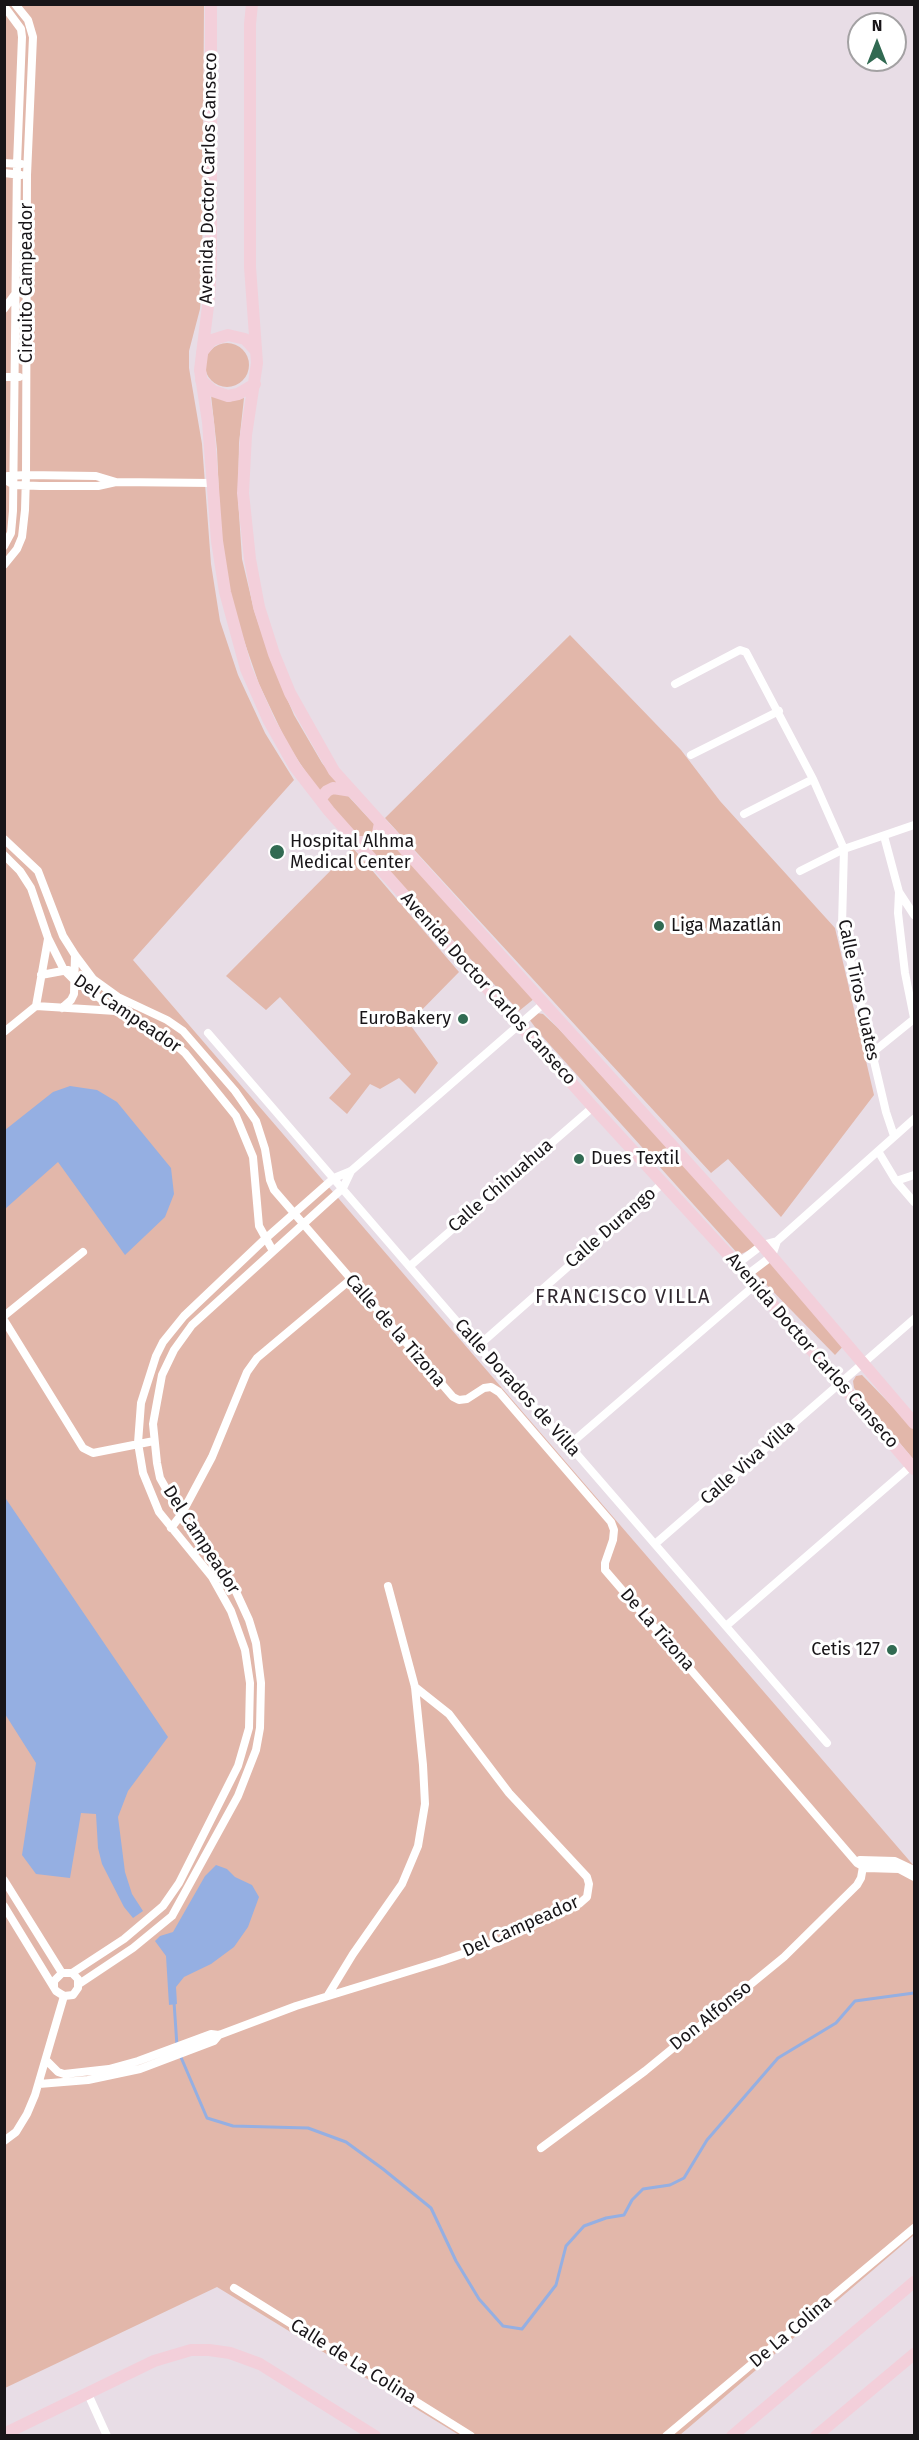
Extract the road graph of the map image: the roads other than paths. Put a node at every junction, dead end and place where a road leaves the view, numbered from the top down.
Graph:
1 (15, 4) edge
2 (211, 4) edge
3 (252, 4) edge
4 (4, 6) edge
5 (32, 27) junction
6 (21, 29) junction
7 (4, 163) edge
8 (17, 164) junction
9 (27, 164) junction
10 (4, 173) edge
11 (16, 174) junction
12 (27, 175) junction
13 (16, 294) junction
14 (4, 309) edge
15 (4, 328) edge
16 (16, 328) junction
17 (27, 328) junction
18 (256, 352) junction
19 (201, 353) junction
20 (4, 377) edge
21 (14, 377) junction
22 (26, 377) junction
23 (201, 380) junction
24 (255, 384) junction
25 (14, 474) junction
26 (26, 475) junction
27 (4, 479) edge
28 (116, 482) junction
29 (212, 483) junction
30 (14, 485) junction
31 (25, 486) junction
32 (11, 533) junction
33 (22, 537) junction
34 (4, 546) edge
35 (4, 565) edge
36 (675, 684) dead end
37 (779, 711) junction
38 (691, 755) dead end
39 (813, 779) junction
40 (352, 791) junction
41 (320, 799) junction
42 (744, 814) dead end
43 (380, 823) junction
44 (915, 825) edge
45 (884, 836) junction
46 (4, 839) edge
47 (357, 842) junction
48 (844, 849) junction
49 (4, 855) edge
50 (800, 871) dead end
51 (899, 892) junction
52 (915, 915) edge
53 (48, 938) junction
54 (75, 956) junction
55 (64, 970) junction
56 (41, 975) junction
57 (75, 976) junction
58 (93, 979) junction
59 (543, 1004) junction
60 (36, 1006) junction
61 (61, 1009) junction
62 (118, 1011) junction
63 (915, 1019) edge
64 (519, 1023) junction
65 (4, 1032) edge
66 (208, 1034) dead end
67 (872, 1053) junction
68 (593, 1107) junction
69 (915, 1119) edge
70 (894, 1136) junction
71 (878, 1151) junction
72 (351, 1171) junction
73 (915, 1175) edge
74 (334, 1178) junction
75 (270, 1180) junction
76 (896, 1181) junction
77 (663, 1183) junction
78 (256, 1186) junction
79 (343, 1188) junction
80 (915, 1202) edge
81 (295, 1215) junction
82 (304, 1224) junction
83 (266, 1239) junction
84 (777, 1241) junction
85 (762, 1245) junction
86 (273, 1251) junction
87 (83, 1252) dead end
88 (772, 1256) junction
89 (737, 1264) junction
90 (410, 1266) junction
91 (350, 1280) junction
92 (751, 1280) junction
93 (4, 1318) edge
94 (915, 1319) edge
95 (478, 1346) junction
96 (864, 1363) junction
97 (842, 1382) junction
98 (499, 1392) joint
99 (915, 1423) edge
100 (154, 1441) junction
101 (138, 1443) junction
102 (569, 1445) junction
103 (913, 1467) edge
104 (182, 1515) junction
105 (171, 1528) junction
106 (655, 1544) junction
107 (388, 1586) dead end
108 (726, 1626) junction
109 (250, 1683) junction
110 (261, 1683) junction
111 (416, 1688) junction
112 (827, 1743) dead end
113 (863, 1864) junction
114 (915, 1870) edge
115 (915, 1877) edge
116 (4, 1880) edge
117 (4, 1906) edge
118 (62, 1972) junction
119 (72, 1973) junction
120 (79, 1984) junction
121 (54, 1987) junction
122 (328, 1995) junction
123 (64, 1996) junction
124 (174, 2052) junction
125 (46, 2060) junction
126 (39, 2084) junction
127 (4, 2141) edge
128 (541, 2148) dead end
129 (915, 2228) edge
130 (915, 2282) edge
131 (234, 2288) dead end
132 (915, 2354) edge
133 (88, 2394) junction
134 (4, 2434) edge
135 (107, 2436) edge
136 (375, 2436) edge
137 (471, 2436) edge
138 (666, 2436) edge
139 (732, 2436) edge
140 (816, 2436) edge

1 - 5 street
2 - 19 main road, Avenida Doctor Carlos Canseco
3 - 18 main road, Avenida Doctor Carlos Canseco
4 - 6 street
5 - 6 street
5 - 9 street, Circuito Campeador
6 - 8 street
7 - 8 street
8 - 9 street
8 - 11 street, Circuito Campeador
9 - 12 street, Circuito Campeador
10 - 11 street
11 - 12 street
11 - 13 street, Circuito Campeador
12 - 17 street, Circuito Campeador
13 - 14 street
13 - 16 street, Circuito Campeador
15 - 16 street
16 - 17 street
16 - 21 street, Circuito Campeador
17 - 22 street, Circuito Campeador
18 - 19 main road
18 - 24 main road, Avenida Doctor Carlos Canseco
19 - 23 main road, Avenida Doctor Carlos Canseco
20 - 21 street
21 - 22 street
21 - 25 street, Circuito Campeador
22 - 26 street, Circuito Campeador
23 - 24 main road
23 - 29 main road, Avenida Doctor Carlos Canseco
24 - 40 main road, Avenida Doctor Carlos Canseco
25 - 26 street
25 - 27 street
25 - 30 street, Circuito Campeador
26 - 28 street
26 - 31 street, Circuito Campeador
27 - 30 street
28 - 29 street
28 - 31 street
29 - 41 main road, Avenida Doctor Carlos Canseco
30 - 31 street
30 - 32 street, Circuito Campeador
31 - 33 street
32 - 33 street
32 - 34 street, Circuito Campeador
33 - 35 street
36 - 37 street, Calle Tiros Cuates
37 - 38 street
37 - 39 street, Calle Tiros Cuates
39 - 42 street
39 - 48 street, Calle Tiros Cuates
40 - 41 main road
40 - 43 main road, Avenida Doctor Carlos Canseco
41 - 47 main road, Avenida Doctor Carlos Canseco
43 - 47 main road
43 - 59 main road, Avenida Doctor Carlos Canseco
44 - 45 street
45 - 48 street
45 - 51 street
46 - 54 street, Del Campeador
47 - 64 main road, Avenida Doctor Carlos Canseco
48 - 50 street
48 - 67 street, Calle Tiros Cuates
49 - 53 street, Del Campeador
51 - 52 street
51 - 63 street
53 - 55 street, Del Campeador
53 - 56 street
54 - 57 street
54 - 58 street, Del Campeador
55 - 56 street
55 - 57 street, Del Campeador
56 - 60 street
57 - 58 street
57 - 61 street
57 - 62 street, Del Campeador
58 - 75 street, Del Campeador
59 - 64 street
59 - 85 main road, Avenida Doctor Carlos Canseco
60 - 61 street
60 - 65 street
61 - 62 street
62 - 78 street, Del Campeador
63 - 67 street
64 - 68 main road, Avenida Doctor Carlos Canseco
64 - 72 street
66 - 74 street, Calle Dorados de Villa
67 - 70 street, Calle Tiros Cuates
68 - 77 main road, Avenida Doctor Carlos Canseco
68 - 90 street, Calle Chihuahua
69 - 70 street
70 - 71 street
71 - 76 street
71 - 84 street
72 - 74 street
72 - 79 street
73 - 76 street
74 - 79 street, Calle Dorados de Villa
74 - 81 street
75 - 78 street
75 - 81 street, Del Campeador
76 - 80 street
77 - 89 main road, Avenida Doctor Carlos Canseco
77 - 95 street, Calle Durango
78 - 83 street, Del Campeador
79 - 82 street
79 - 90 street, Calle Dorados de Villa
81 - 82 street, Del Campeador
81 - 83 street, Del Campeador
82 - 86 street, Del Campeador
82 - 91 street, Calle de la Tizona
83 - 86 street, Del Campeador
83 - 101 street, Del Campeador
84 - 85 street
84 - 88 street
85 - 88 main road, Avenida Doctor Carlos Canseco
85 - 89 street
86 - 100 street, Del Campeador
87 - 93 street
88 - 92 street
88 - 96 main road, Avenida Doctor Carlos Canseco
89 - 92 main road, Avenida Doctor Carlos Canseco
90 - 95 street, Calle Dorados de Villa
91 - 98 street, Calle de la Tizona
91 - 104 street
92 - 97 main road, Avenida Doctor Carlos Canseco
92 - 102 street
93 - 101 street
94 - 96 street
95 - 102 street, Calle Dorados de Villa
96 - 97 street, Calle Viva Villa
96 - 99 main road, Avenida Doctor Carlos Canseco
97 - 103 main road, Avenida Doctor Carlos Canseco
97 - 106 street, Calle Viva Villa
98 - 113 street, De La Tizona
100 - 101 street
100 - 104 street, Del Campeador
101 - 105 street, Del Campeador
102 - 106 street, Calle Dorados de Villa
103 - 108 street
104 - 105 street
104 - 110 street, Del Campeador
105 - 109 street, Del Campeador
106 - 108 street, Calle Dorados de Villa
107 - 111 street
108 - 112 street, Calle Dorados de Villa
109 - 110 street
109 - 119 street, Del Campeador
110 - 120 street, Del Campeador
111 - 122 street
111 - 122 street, Del Campeador
113 - 114 street
113 - 115 street
113 - 128 street, Don Alfonso
116 - 118 street
117 - 121 street
118 - 119 street
118 - 121 street
119 - 120 street
120 - 123 street, Del Campeador
121 - 123 street
122 - 124 street, Del Campeador
123 - 125 street
124 - 125 street, Del Campeador
124 - 126 street, Del Campeador
125 - 126 street
126 - 127 street
129 - 138 street, De La Colina
130 - 139 main road
131 - 137 street, Calle de La Colina
132 - 140 main road
133 - 134 main road
133 - 135 street
133 - 136 main road

